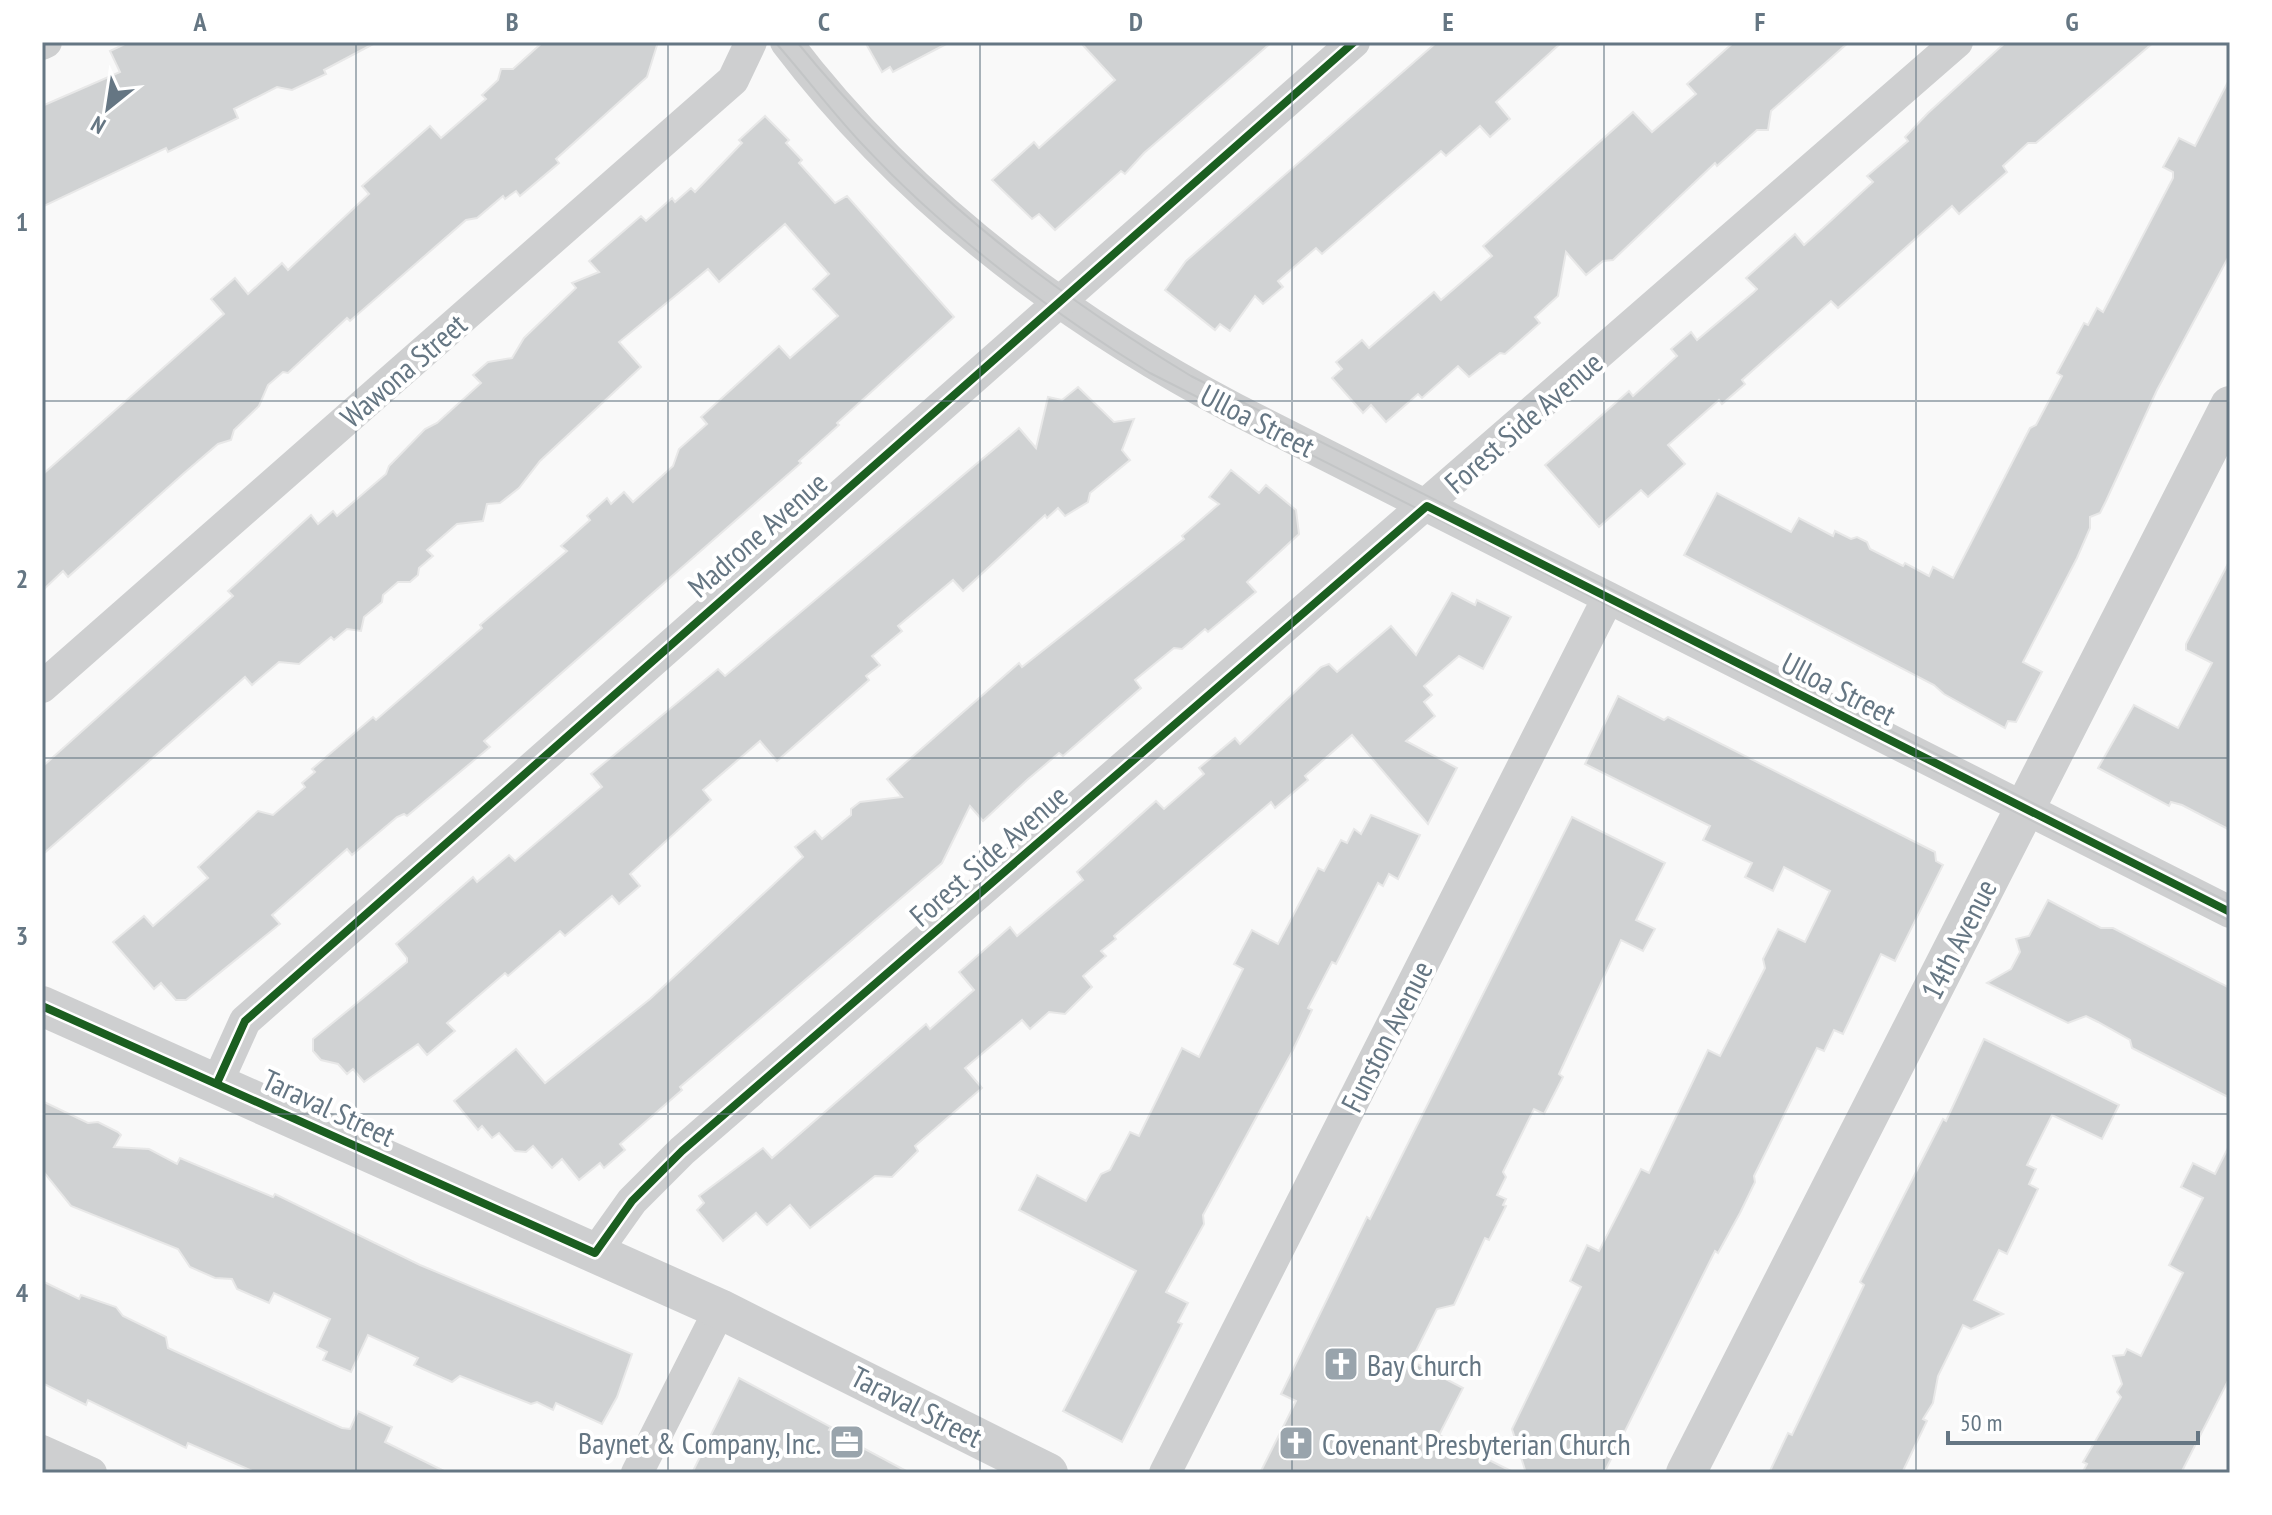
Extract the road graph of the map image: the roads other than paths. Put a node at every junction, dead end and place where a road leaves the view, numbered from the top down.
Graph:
1 (751, 42) edge
2 (786, 42) edge
3 (1354, 42) edge
4 (1957, 42) edge
5 (1058, 303) junction
6 (2230, 406) edge
7 (1427, 506) junction
8 (1608, 598) junction
9 (42, 687) edge
10 (2025, 808) junction
11 (2230, 912) edge
12 (42, 1006) edge
13 (217, 1083) junction
14 (595, 1253) junction
15 (720, 1309) junction
16 (42, 1451) edge
17 (91, 1473) edge
18 (637, 1473) edge
19 (1048, 1473) edge
20 (1165, 1473) edge
21 (1686, 1473) edge

1 - 9 street, Wawona Street
2 - 5 street, Ulloa Street
3 - 5 street, Madrone Avenue
4 - 7 street, Forest Side Avenue
5 - 7 street, Ulloa Street
5 - 13 street, Madrone Avenue
6 - 10 street, 14th Avenue
7 - 8 street, Ulloa Street
7 - 14 street, Forest Side Avenue
8 - 10 street, Ulloa Street
8 - 20 street, Funston Avenue
10 - 11 street, Ulloa Street
10 - 21 street, 14th Avenue
12 - 13 street, Taraval Street
13 - 14 street, Taraval Street
14 - 15 street, Taraval Street
15 - 18 street
15 - 19 street, Taraval Street
16 - 17 street

